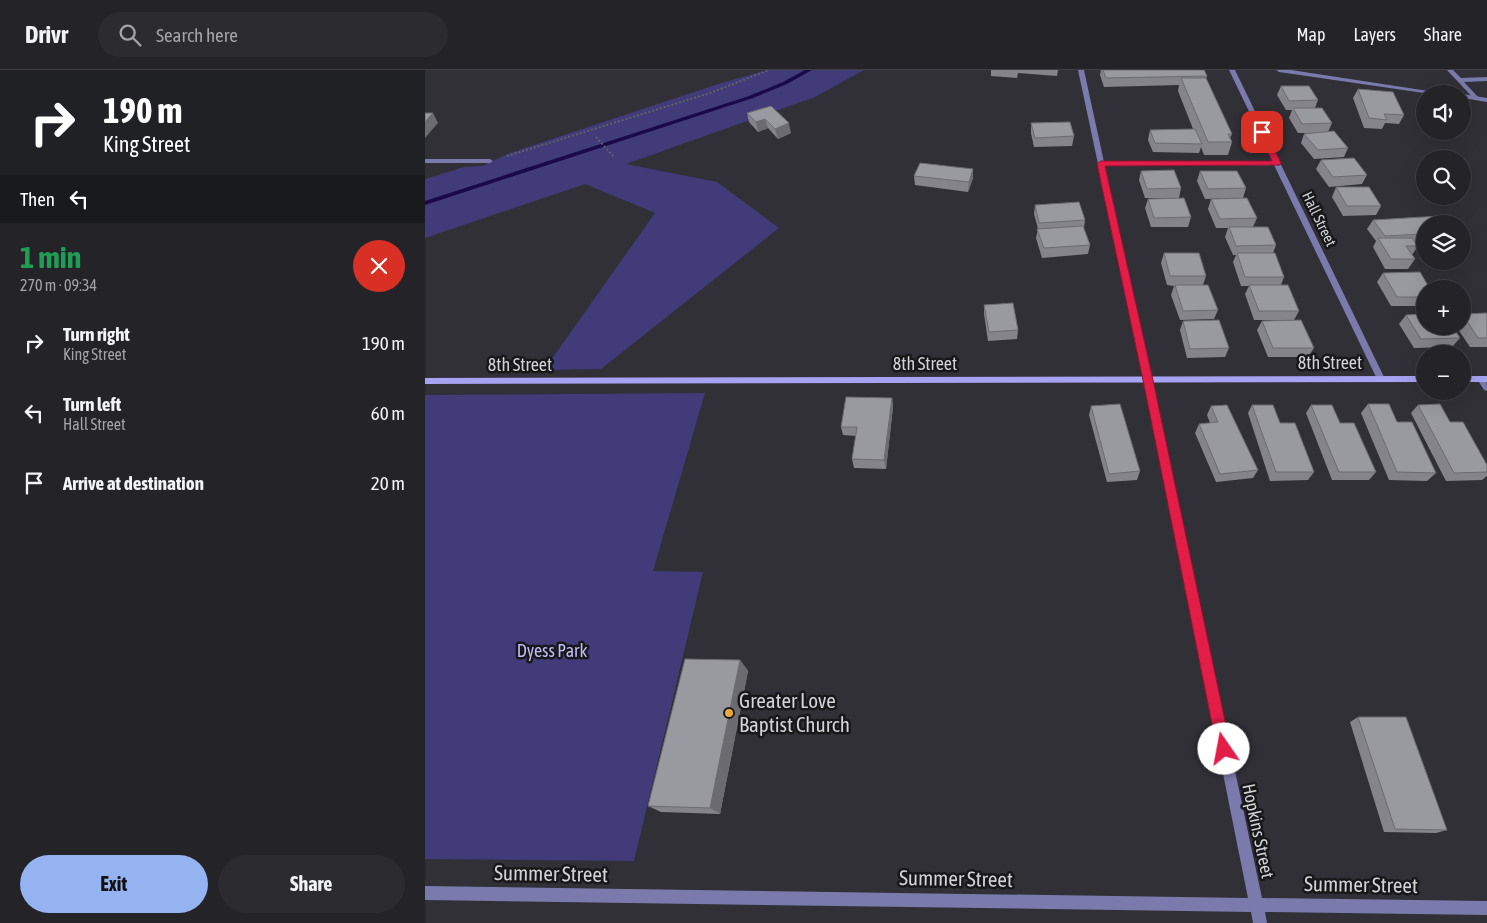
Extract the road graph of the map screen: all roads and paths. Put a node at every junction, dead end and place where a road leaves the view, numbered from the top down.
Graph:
1 (769, 70) edge
2 (1081, 70) edge
3 (1232, 70) edge
4 (1279, 70) edge
5 (1450, 70) edge
6 (1487, 79) edge
7 (1459, 80) junction
8 (1416, 90) edge
9 (1471, 97) edge
10 (1477, 98) junction
11 (1487, 100) edge
12 (596, 136) dead end
13 (614, 157) dead end
14 (425, 161) edge
15 (490, 161) joint
16 (1277, 163) junction
17 (1101, 164) junction
18 (1381, 379) junction
19 (1416, 379) edge
20 (1471, 379) edge
21 (1484, 379) edge
22 (1148, 380) junction
23 (425, 381) edge
24 (1487, 388) edge
25 (425, 893) edge
26 (1256, 904) junction
27 (1487, 908) edge
28 (1260, 923) edge

1 - 15 path
2 - 17 street, Hopkins Street
3 - 16 street, Hall Street
4 - 8 street
5 - 7 street
6 - 7 street
7 - 10 street
9 - 10 street
10 - 11 street
12 - 13 path
14 - 15 street
16 - 17 street
16 - 18 street, Hall Street
17 - 22 street, Hopkins Street
18 - 19 street, 8th Street
18 - 22 street, 8th Street
20 - 21 street
21 - 24 street
22 - 23 street, 8th Street
22 - 26 street, Hopkins Street
25 - 26 street, Summer Street
26 - 27 street, Summer Street
26 - 28 street, Hopkins Street

